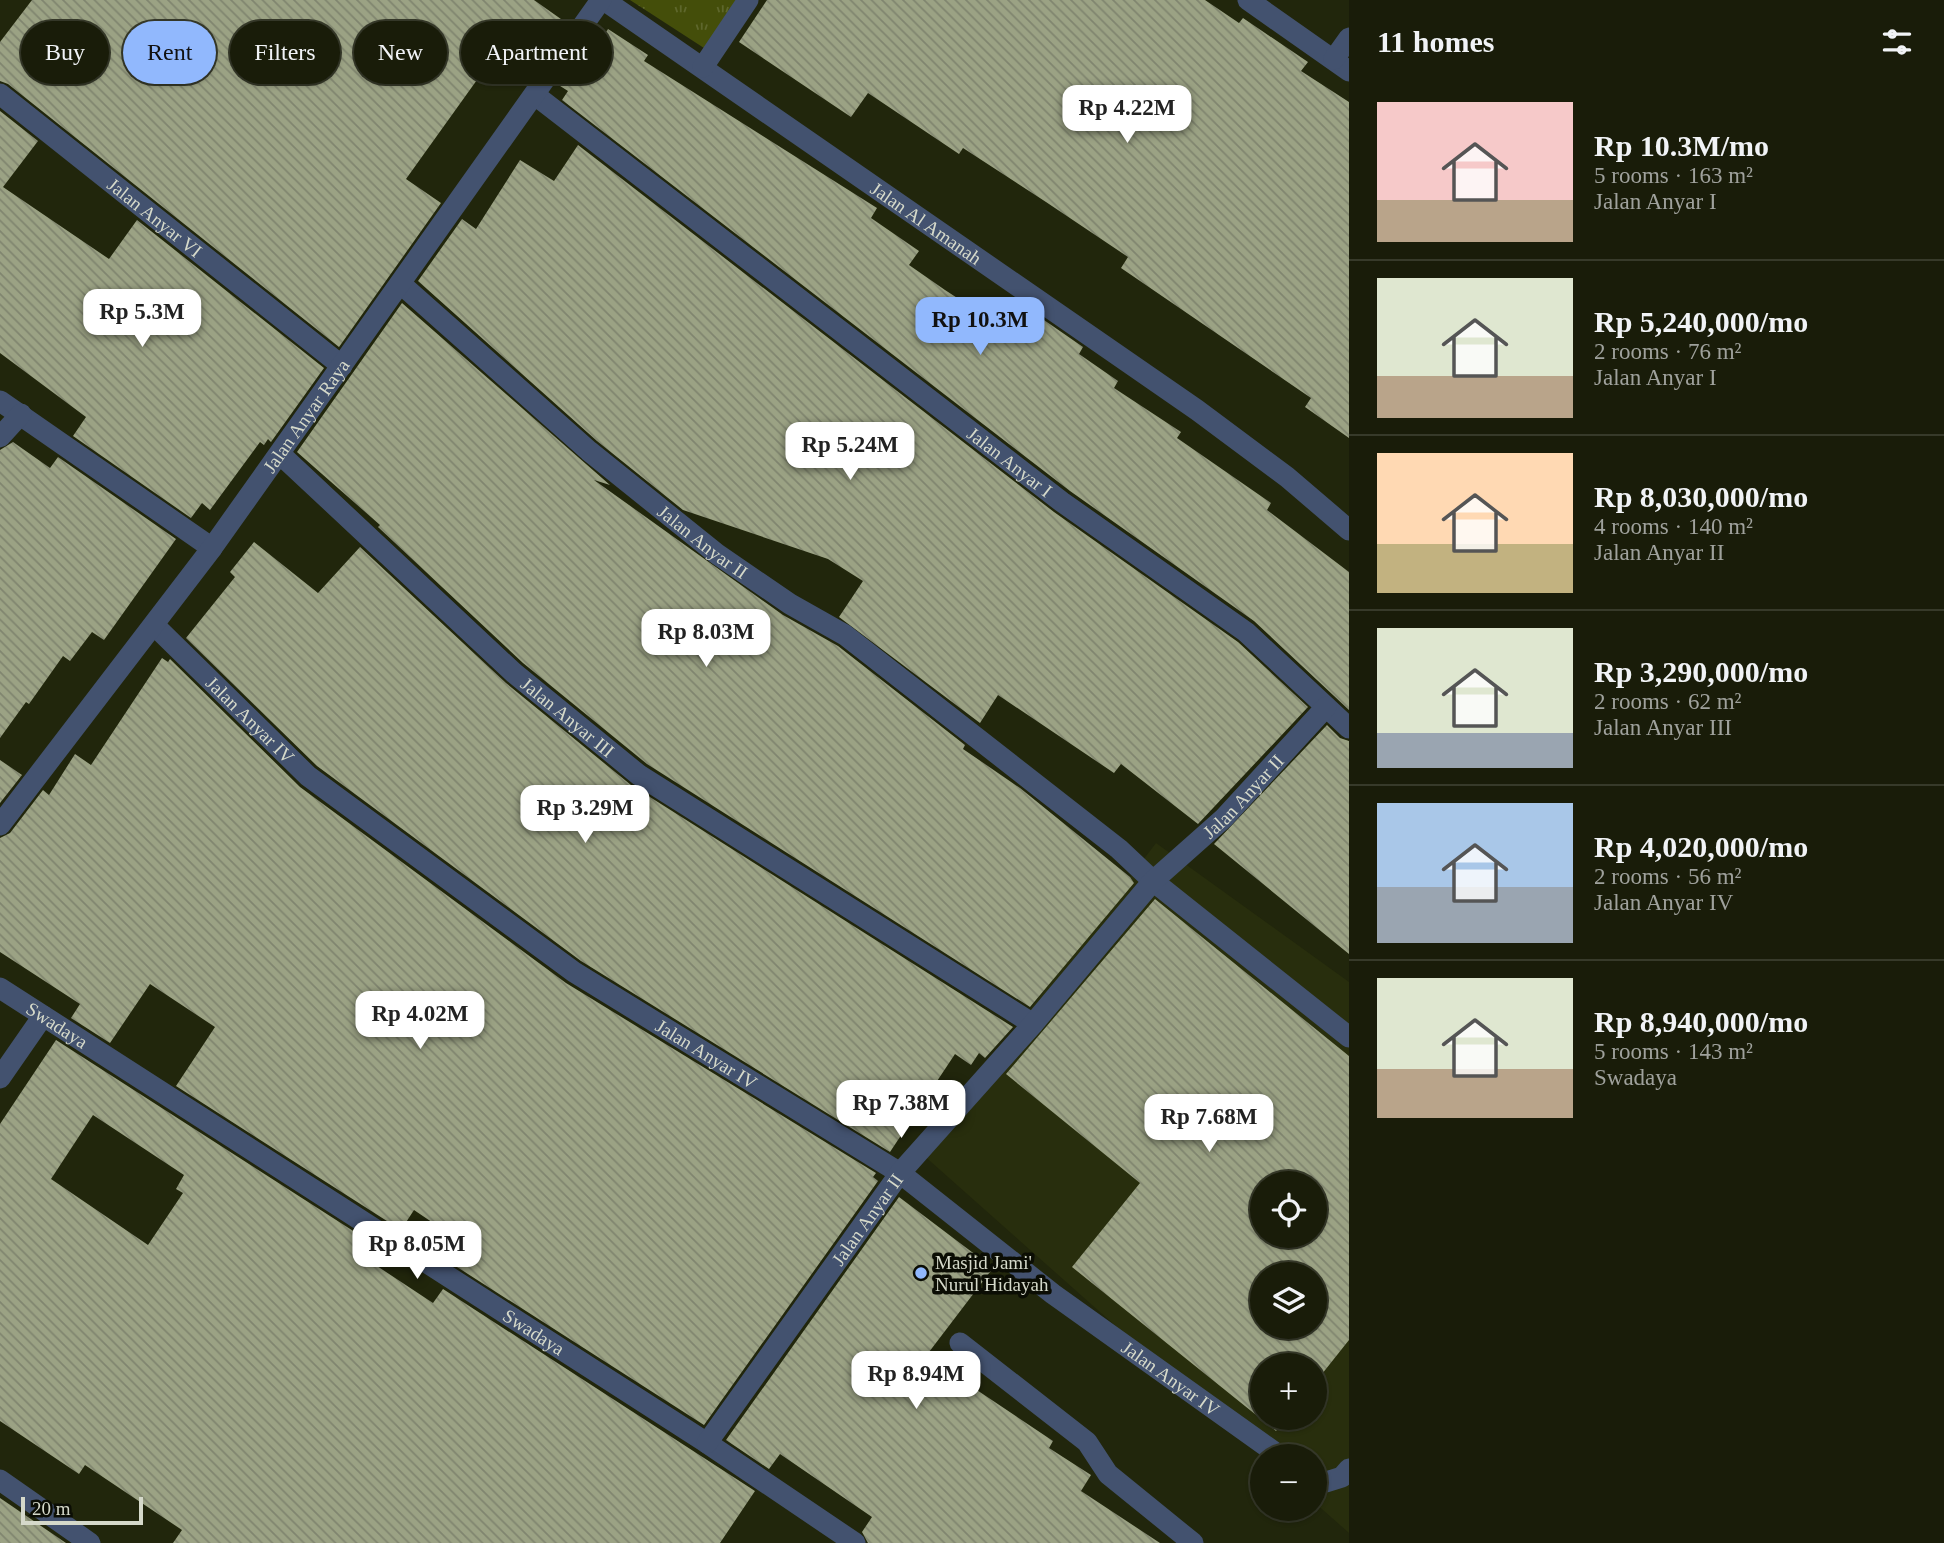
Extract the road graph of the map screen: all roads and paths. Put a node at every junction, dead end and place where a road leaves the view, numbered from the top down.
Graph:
1 (603, 0) edge
2 (748, 0) edge
3 (1248, 0) edge
4 (1349, 37) edge
5 (1342, 65) edge
6 (703, 67) junction
7 (0, 94) edge
8 (535, 95) junction
9 (401, 284) junction
10 (341, 366) junction
11 (0, 401) edge
12 (21, 414) junction
13 (0, 437) edge
14 (280, 454) junction
15 (1349, 530) edge
16 (212, 548) junction
17 (154, 625) junction
18 (1326, 707) junction
19 (1349, 727) edge
20 (0, 825) edge
21 (1153, 881) junction
22 (0, 988) edge
23 (43, 1016) junction
24 (1033, 1024) junction
25 (1349, 1037) edge
26 (0, 1078) edge
27 (900, 1172) junction
28 (960, 1343) dead end
29 (706, 1443) junction
30 (1263, 1444) edge
31 (1349, 1470) edge
32 (0, 1480) edge
33 (1327, 1482) edge
34 (69, 1537) edge
35 (832, 1537) edge
36 (90, 1543) edge
37 (855, 1543) edge
38 (1193, 1543) edge

1 - 6 street, Jalan Al Amanah
1 - 8 street, Jalan Anyar Raya
2 - 6 street
3 - 5 street
4 - 5 street
6 - 15 street, Jalan Al Amanah
7 - 10 street, Jalan Anyar VI
8 - 9 street, Jalan Anyar Raya
8 - 18 street, Jalan Anyar I
9 - 10 street, Jalan Anyar Raya
9 - 21 street, Jalan Anyar II
10 - 14 street, Jalan Anyar Raya
11 - 12 street
12 - 13 street
12 - 16 street
14 - 16 street, Jalan Anyar Raya
14 - 24 street, Jalan Anyar III
16 - 17 street, Jalan Anyar Raya
17 - 20 street, Jalan Anyar Raya
17 - 27 street, Jalan Anyar IV
18 - 19 street, Jalan Anyar I
18 - 21 street, Jalan Anyar II
21 - 24 street, Jalan Anyar II
21 - 25 street
22 - 23 street, Swadaya
23 - 26 street
23 - 29 street, Swadaya
24 - 27 street, Jalan Anyar II
27 - 29 street, Jalan Anyar II
27 - 30 street, Jalan Anyar IV
28 - 38 street
29 - 35 street, Swadaya
31 - 33 street
32 - 34 street
34 - 36 street
35 - 37 street, Swadaya

